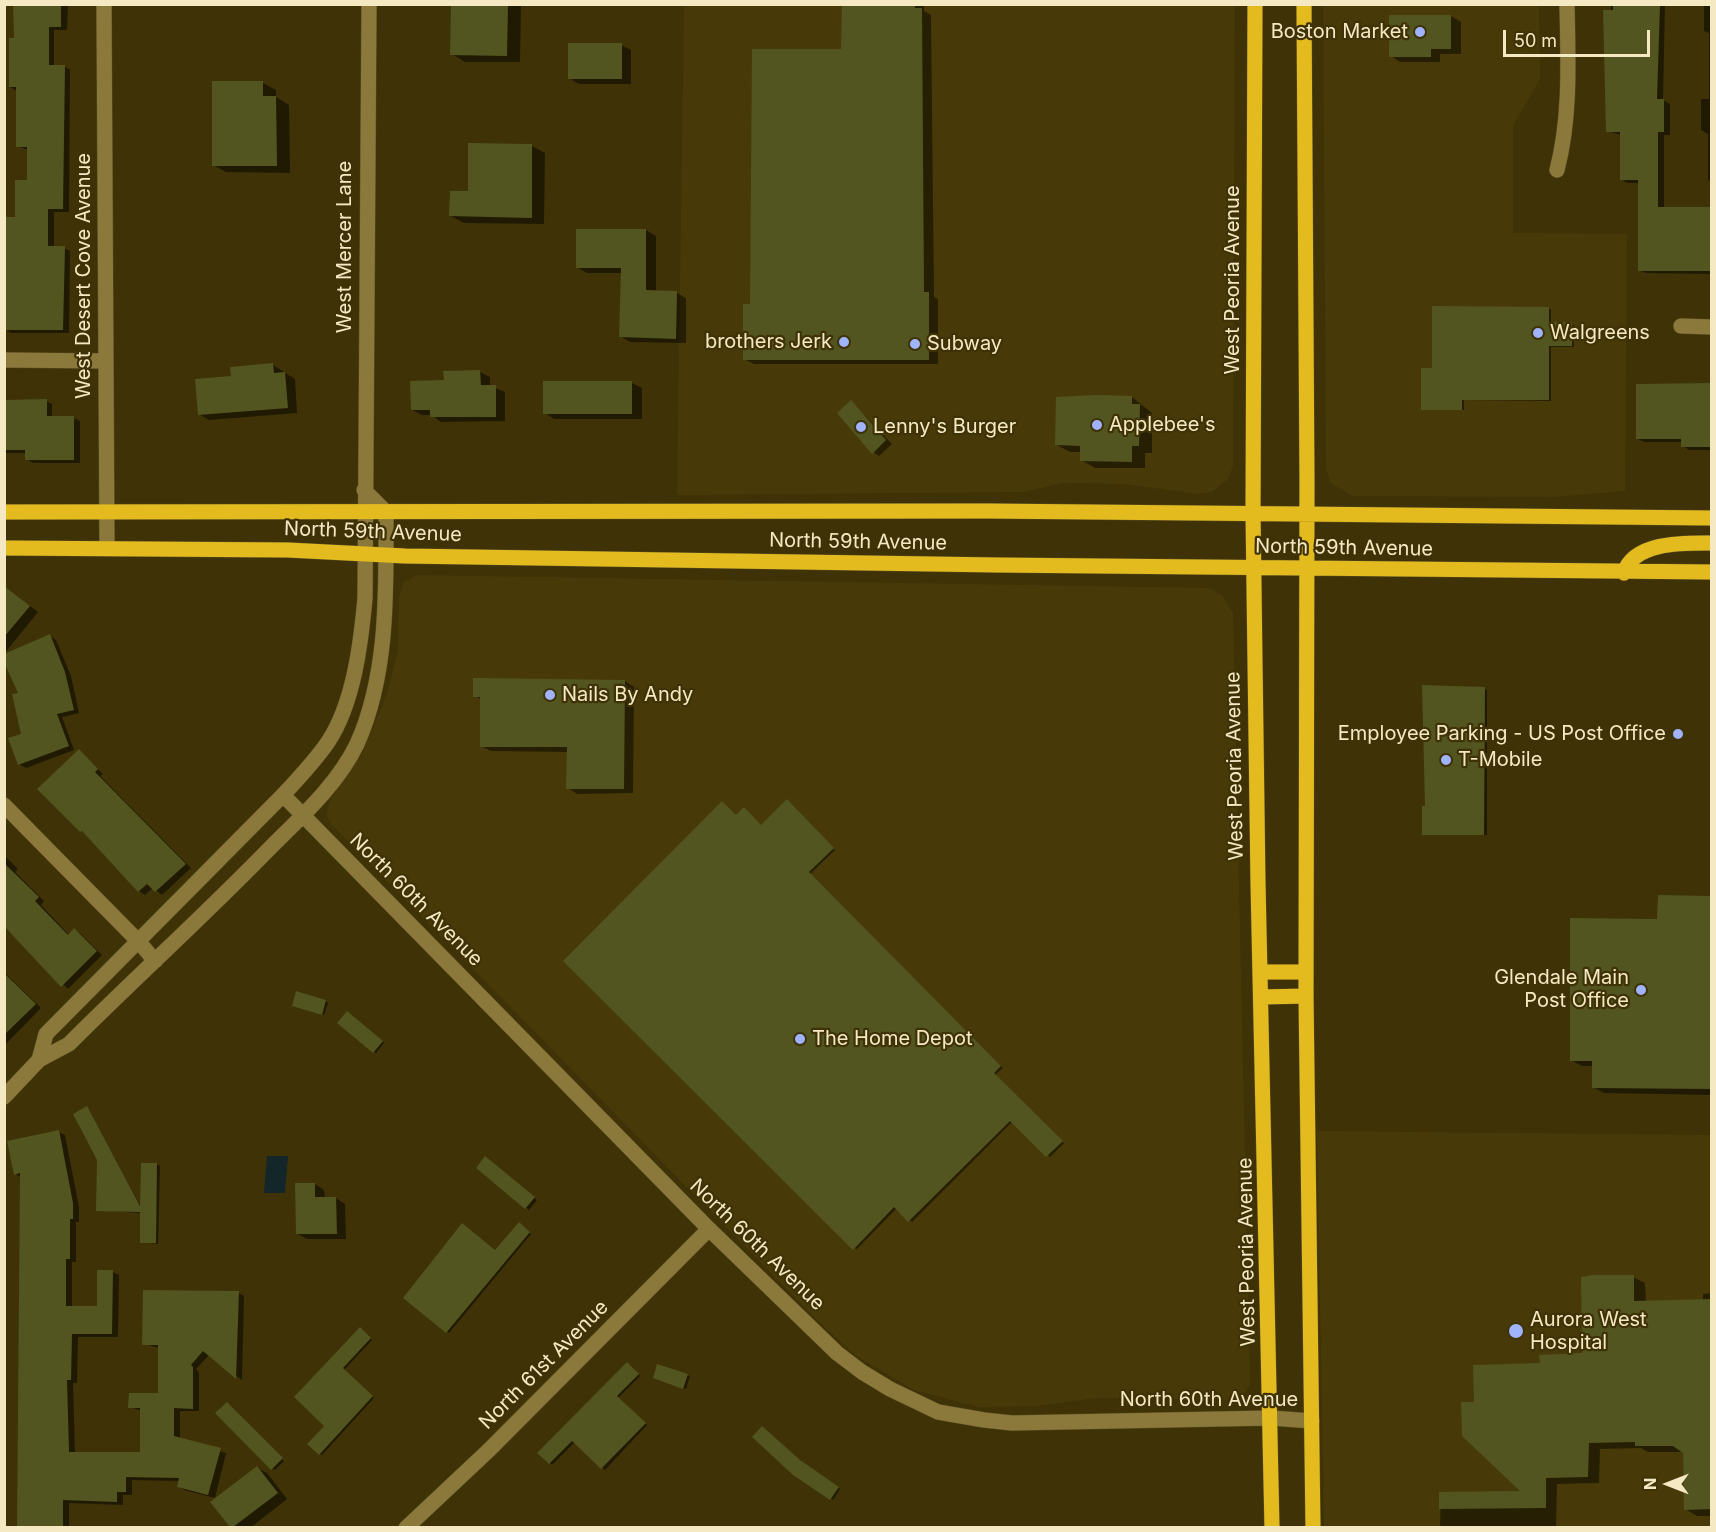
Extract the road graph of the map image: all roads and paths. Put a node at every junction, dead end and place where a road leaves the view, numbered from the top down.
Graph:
1 (104, 4) edge
2 (369, 4) edge
3 (1255, 4) edge
4 (1304, 4) edge
5 (1567, 4) edge
6 (1557, 170) dead end
7 (1681, 326) dead end
8 (1712, 327) edge
9 (4, 360) edge
10 (106, 361) junction
11 (364, 490) junction
12 (4, 512) edge
13 (364, 512) junction
14 (386, 512) junction
15 (106, 513) junction
16 (1253, 513) junction
17 (1307, 513) junction
18 (1712, 518) edge
19 (1712, 543) edge
20 (4, 548) edge
21 (107, 548) junction
22 (364, 553) junction
23 (386, 555) junction
24 (1254, 568) junction
25 (1307, 569) junction
26 (1712, 572) edge
27 (1624, 573) junction
28 (283, 795) junction
29 (4, 805) edge
30 (303, 816) junction
31 (139, 942) junction
32 (155, 962) junction
33 (1261, 972) junction
34 (1306, 972) junction
35 (1306, 996) junction
36 (1262, 997) junction
37 (39, 1060) junction
38 (4, 1097) edge
39 (709, 1229) junction
40 (1271, 1418) junction
41 (1312, 1422) junction
42 (406, 1527) edge
43 (1272, 1527) edge
44 (1313, 1527) edge

1 - 10 street, West Desert Cove Avenue
2 - 11 street, West Mercer Lane
3 - 16 main road, West Peoria Avenue
4 - 17 main road
5 - 6 street
7 - 8 street
9 - 10 street
10 - 15 street, West Desert Cove Avenue
11 - 13 street, West Mercer Lane
11 - 14 street
12 - 15 main road, North 59th Avenue
13 - 14 main road, North 59th Avenue
13 - 15 main road, North 59th Avenue
13 - 22 street, West Mercer Lane
14 - 16 main road, North 59th Avenue
14 - 23 street
15 - 21 street, West Desert Cove Avenue
16 - 17 main road, North 59th Avenue
16 - 24 main road, West Peoria Avenue
17 - 18 main road, North 59th Avenue
17 - 25 main road
19 - 27 main road
20 - 21 main road, North 59th Avenue
21 - 22 main road, North 59th Avenue
22 - 23 main road, North 59th Avenue
22 - 28 street, West Mercer Lane
23 - 24 main road, North 59th Avenue
23 - 30 street
24 - 25 main road, North 59th Avenue
24 - 33 main road, West Peoria Avenue
25 - 27 main road, North 59th Avenue
25 - 34 main road
26 - 27 main road, North 59th Avenue
28 - 30 street, North 60th Avenue
28 - 31 street
29 - 31 street
30 - 32 street
30 - 39 street, North 60th Avenue
31 - 32 street
31 - 37 street
32 - 37 street
33 - 34 main road
33 - 36 main road, West Peoria Avenue
34 - 35 main road
35 - 36 main road
35 - 41 main road
36 - 40 main road, West Peoria Avenue
37 - 38 street
39 - 40 street, North 60th Avenue
39 - 42 street, North 61st Avenue
40 - 41 street, North 60th Avenue
40 - 43 main road, West Peoria Avenue
41 - 44 main road

